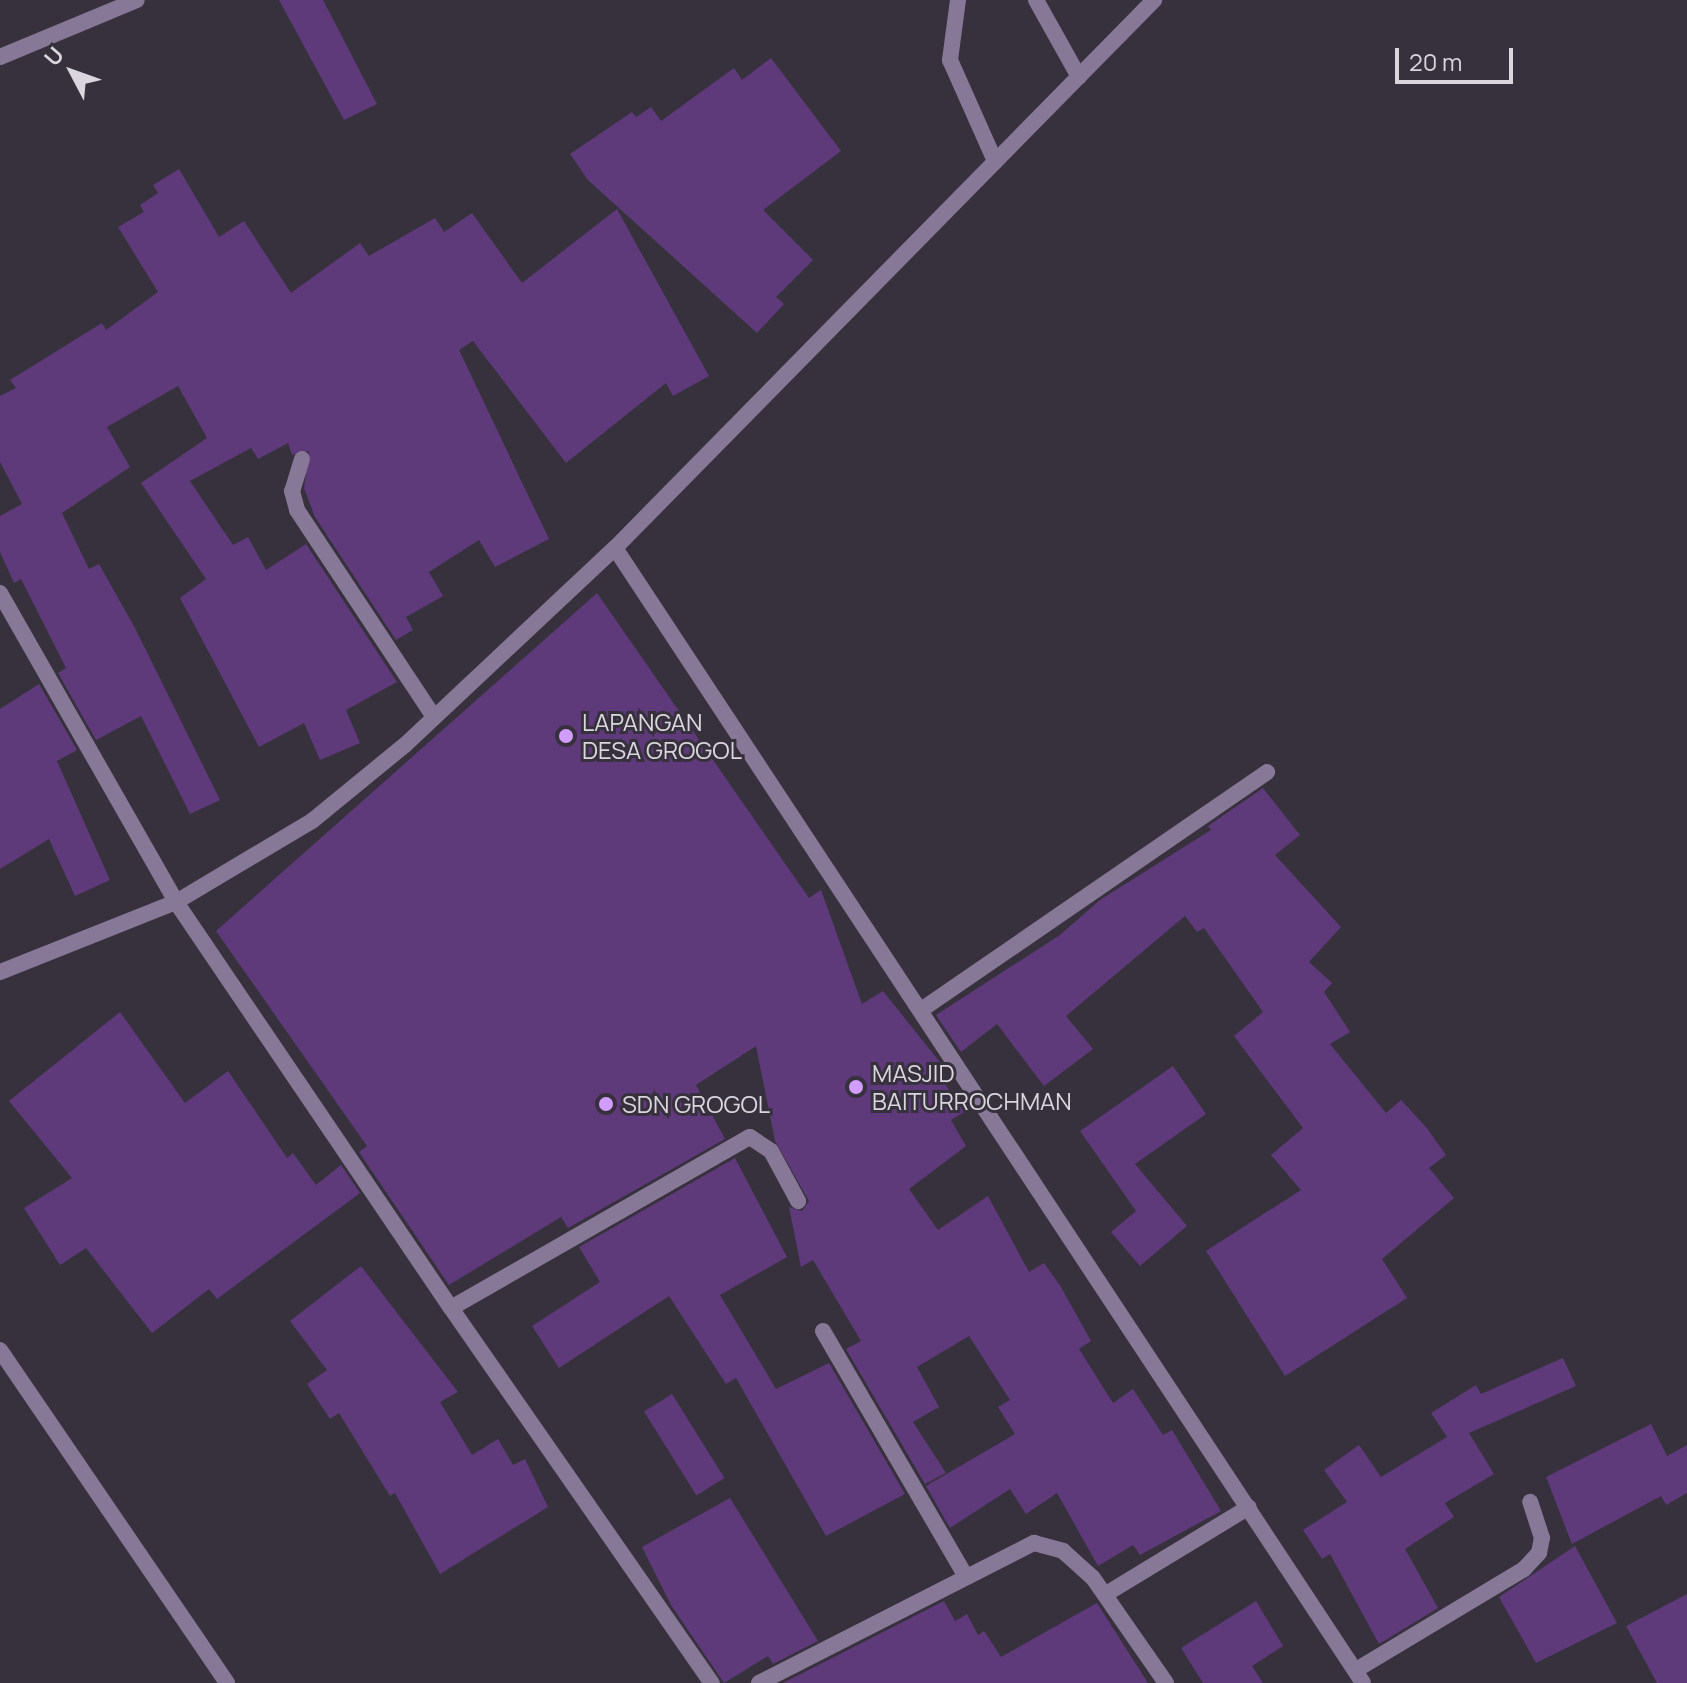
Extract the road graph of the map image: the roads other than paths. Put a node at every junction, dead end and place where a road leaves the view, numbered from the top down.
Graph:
1 (137, 0) edge
2 (958, 0) edge
3 (1036, 0) edge
4 (1154, 0) edge
5 (0, 57) edge
6 (1079, 77) junction
7 (995, 161) junction
8 (302, 459) dead end
9 (615, 548) junction
10 (0, 593) edge
11 (434, 717) junction
12 (1267, 772) dead end
13 (176, 902) junction
14 (0, 972) edge
15 (921, 1010) junction
16 (798, 1201) dead end
17 (451, 1308) junction
18 (823, 1331) dead end
19 (0, 1350) edge
20 (1530, 1502) dead end
21 (1249, 1507) junction
22 (965, 1575) junction
23 (1106, 1594) junction
24 (1359, 1676) edge
25 (227, 1683) edge
26 (712, 1683) edge
27 (759, 1683) edge
28 (1166, 1683) edge

1 - 5 street
2 - 7 street
3 - 6 street
4 - 6 street
6 - 7 street
7 - 9 street
8 - 11 street
9 - 11 street
9 - 15 street
10 - 13 street
11 - 13 street
12 - 15 street
13 - 14 street
13 - 17 street
15 - 21 street
16 - 17 street
17 - 26 street
18 - 22 street
19 - 25 street
20 - 24 street
21 - 23 street
21 - 24 street
22 - 23 street
22 - 27 street
23 - 28 street

